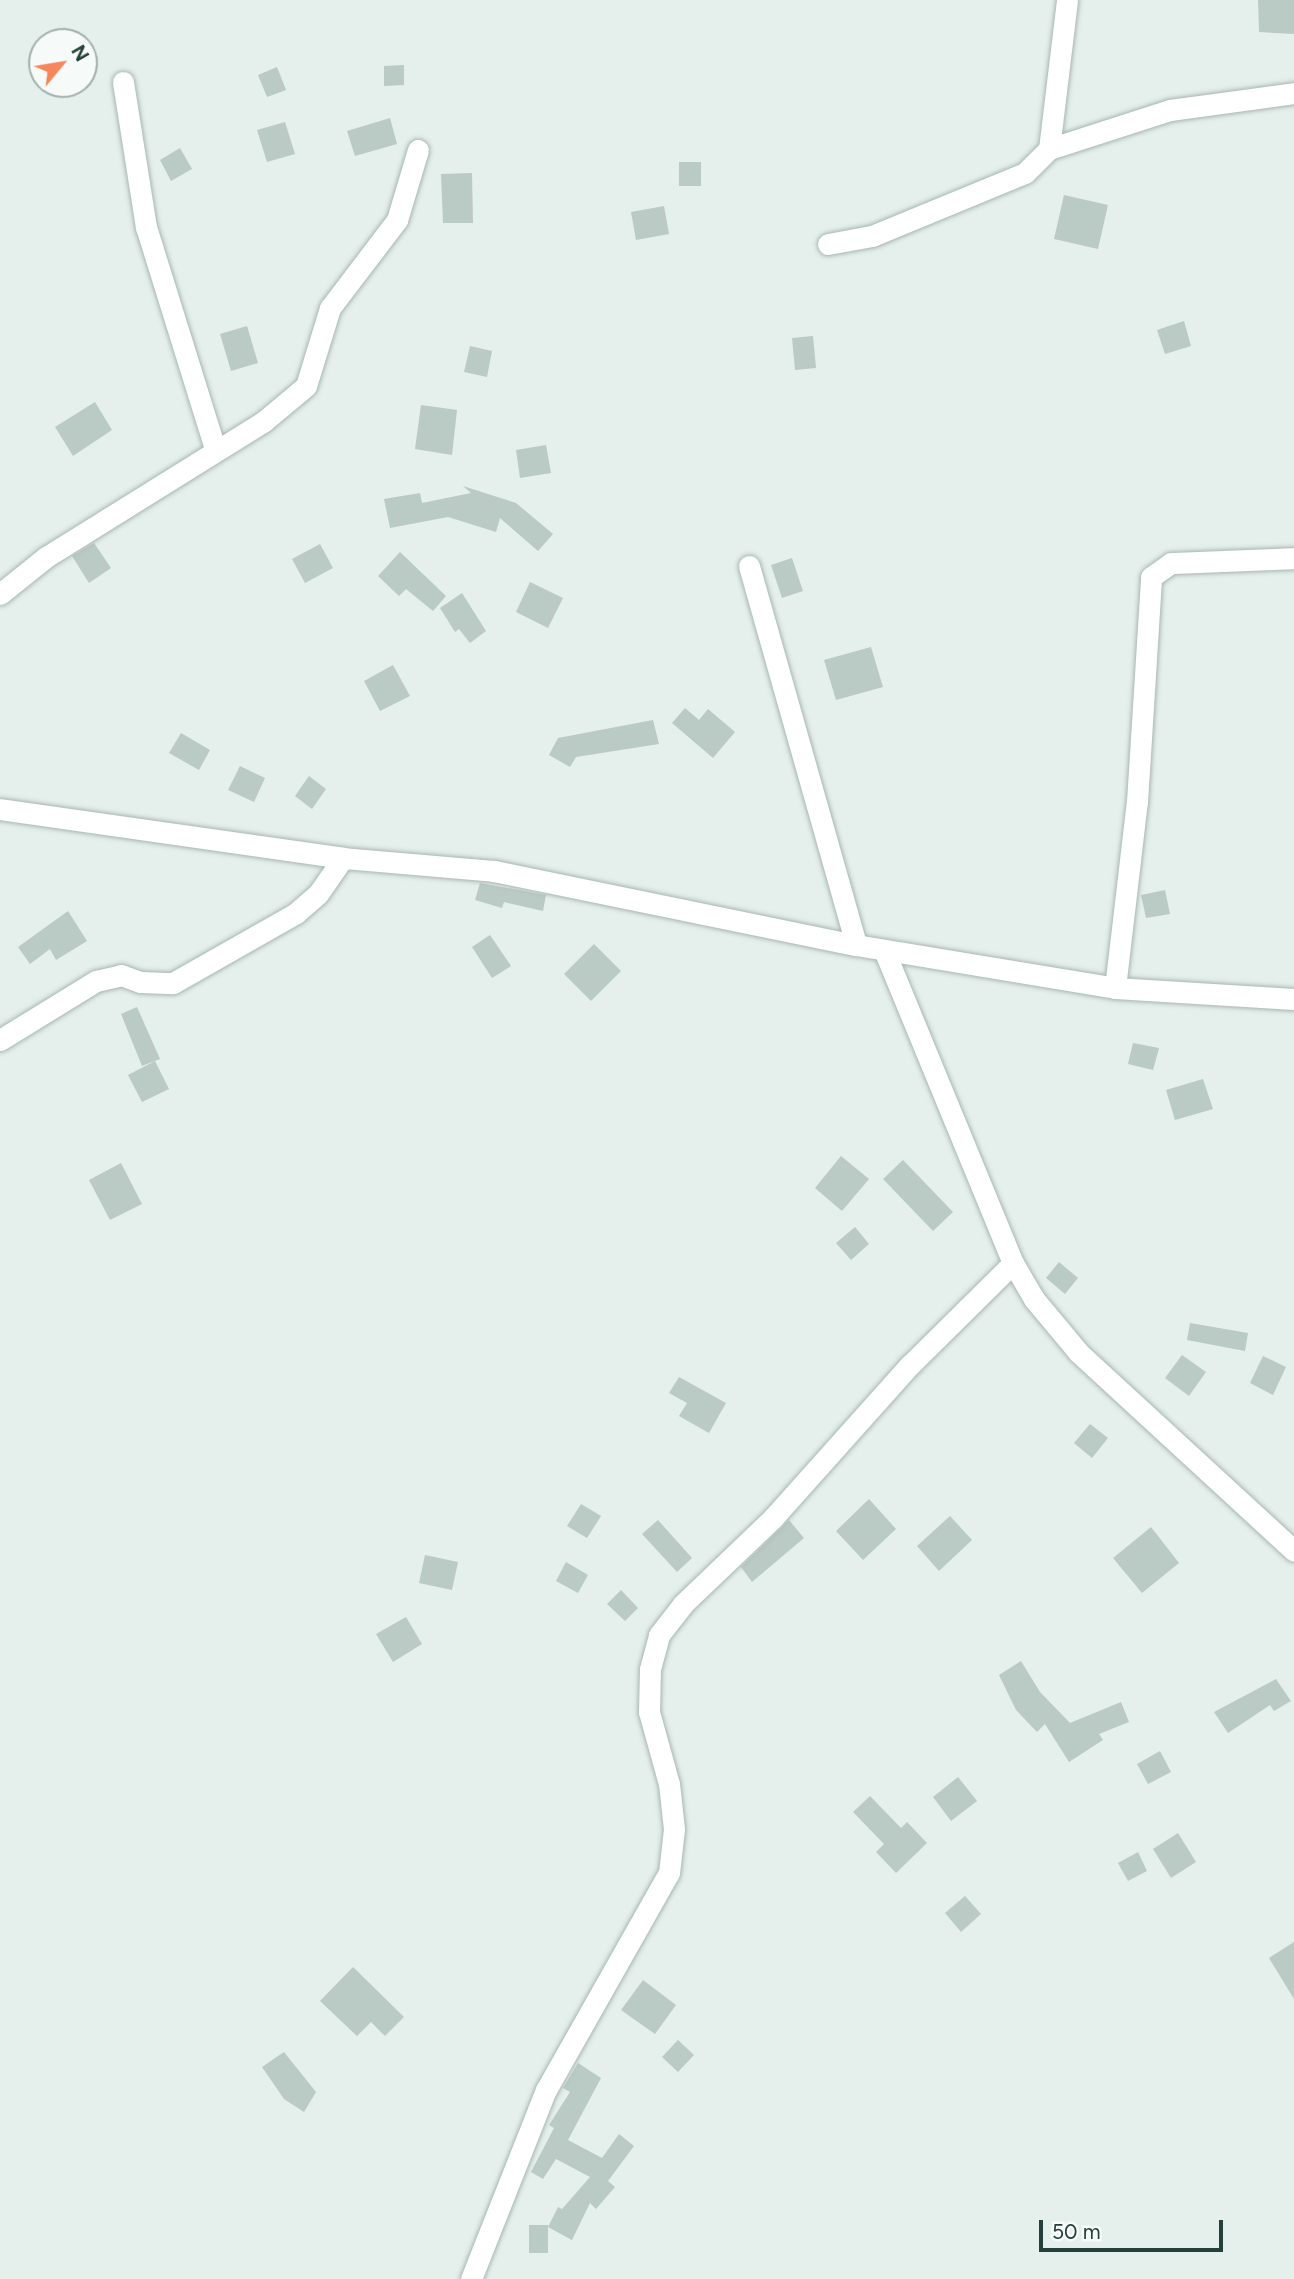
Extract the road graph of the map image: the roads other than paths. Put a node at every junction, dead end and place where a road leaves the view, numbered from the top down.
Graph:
1 (1067, 0) edge
2 (122, 82) dead end
3 (1294, 93) edge
4 (1049, 149) junction
5 (418, 150) dead end
6 (828, 244) dead end
7 (215, 448) junction
8 (1294, 558) edge
9 (749, 566) dead end
10 (0, 594) edge
11 (0, 809) edge
12 (342, 858) junction
13 (856, 945) junction
14 (884, 950) junction
15 (1115, 988) junction
16 (1294, 999) edge
17 (0, 1040) edge
18 (1013, 1263) junction
19 (1294, 1551) edge
20 (471, 2279) edge

1 - 4 street
2 - 7 street
3 - 4 street
4 - 6 street
5 - 7 street
7 - 10 street
8 - 15 street
9 - 13 street
11 - 12 street
12 - 13 street
12 - 17 street
13 - 14 street
14 - 15 street
14 - 18 street
15 - 16 street
18 - 19 street
18 - 20 street

